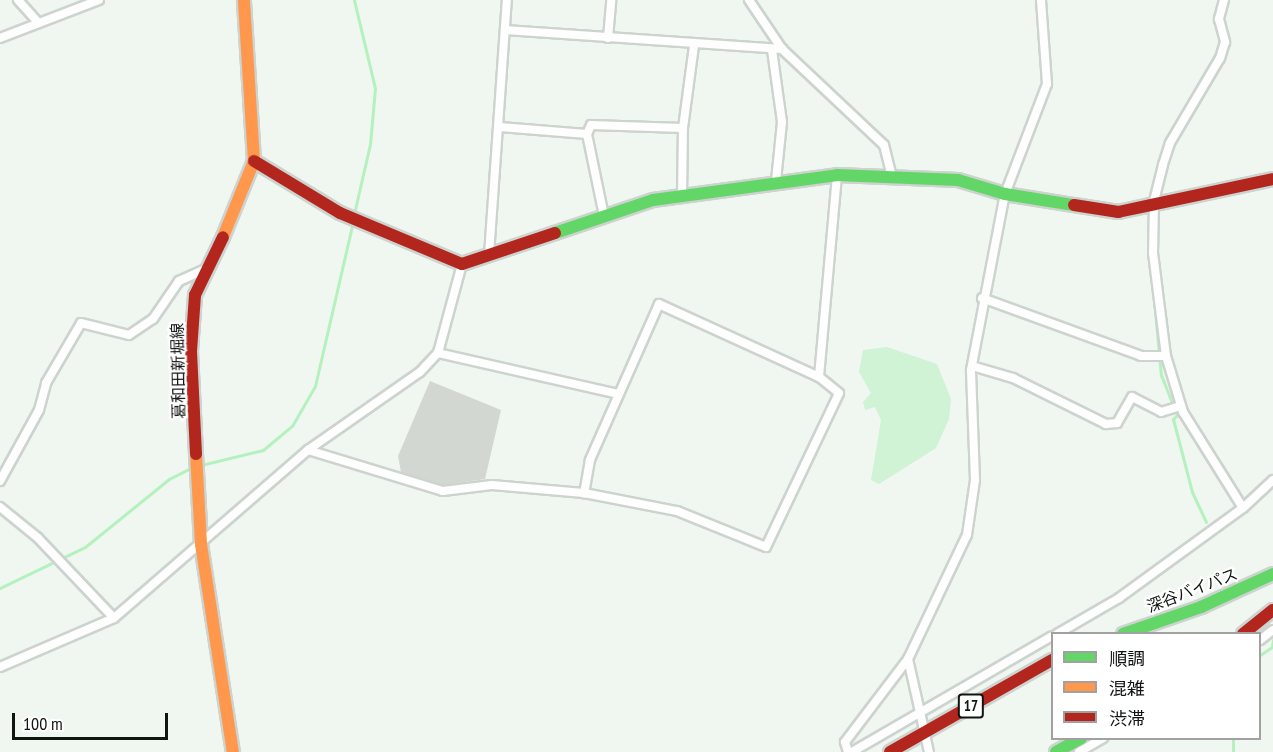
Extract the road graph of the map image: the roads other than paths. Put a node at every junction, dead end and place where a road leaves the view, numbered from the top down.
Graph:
1 (18, 0) edge
2 (99, 0) edge
3 (244, 0) edge
4 (507, 0) edge
5 (611, 0) edge
6 (749, 0) edge
7 (1041, 0) edge
8 (1224, 0) edge
9 (37, 21) junction
10 (505, 30) junction
11 (0, 38) edge
12 (608, 38) junction
13 (694, 46) junction
14 (782, 49) junction
15 (772, 50) junction
16 (500, 127) junction
17 (683, 128) junction
18 (587, 134) junction
19 (254, 161) junction
20 (837, 175) junction
21 (892, 177) junction
22 (1273, 179) edge
23 (776, 181) junction
24 (1005, 194) junction
25 (682, 197) junction
26 (1155, 202) junction
27 (604, 216) junction
28 (489, 255) junction
29 (462, 264) junction
30 (204, 270) junction
31 (982, 298) junction
32 (438, 353) junction
33 (1165, 356) junction
34 (972, 366) junction
35 (819, 377) junction
36 (618, 394) junction
37 (1181, 406) junction
38 (308, 450) junction
39 (1273, 480) edge
40 (0, 481) edge
41 (584, 493) junction
42 (0, 507) edge
43 (1243, 508) junction
44 (201, 544) junction
45 (1273, 574) edge
46 (1273, 610) edge
47 (114, 618) junction
48 (1273, 630) edge
49 (1060, 632) edge
50 (1126, 632) edge
51 (1244, 632) edge
52 (1051, 637) edge
53 (1261, 639) edge
54 (908, 658) junction
55 (1051, 661) edge
56 (0, 667) edge
57 (921, 712) junction
58 (924, 733) junction
59 (1077, 740) edge
60 (1100, 740) edge
61 (233, 752) edge
62 (850, 752) edge
63 (890, 752) edge
64 (929, 752) edge
65 (1056, 752) edge
66 (1079, 752) edge

1 - 9 street
2 - 9 street
3 - 19 main road, 葛和田新堀線
4 - 10 street
5 - 12 street
6 - 14 street
7 - 24 street
8 - 26 street
9 - 11 street
10 - 12 street
10 - 16 street
12 - 13 street
13 - 15 street
13 - 17 street
14 - 15 street
14 - 21 street
15 - 23 street
16 - 18 street
16 - 28 street
17 - 18 street
17 - 25 street
18 - 27 street
19 - 29 main road
19 - 30 main road, 葛和田新堀線
20 - 21 main road
20 - 23 main road
20 - 35 street
21 - 24 main road
22 - 26 main road
23 - 25 main road
24 - 26 main road
24 - 31 street
25 - 27 main road
26 - 33 street
27 - 28 main road
28 - 29 main road
29 - 32 street
30 - 40 street
30 - 44 main road, 葛和田新堀線
31 - 33 street
31 - 34 street
32 - 36 street
32 - 38 street
33 - 37 street
34 - 37 street
34 - 54 street
35 - 36 street
35 - 41 street
36 - 41 street
37 - 43 street
38 - 41 street
38 - 44 street
39 - 43 street
42 - 47 street
43 - 49 street
44 - 47 street
44 - 61 main road, 葛和田新堀線
45 - 50 main road, 深谷バイパス
46 - 51 main road
47 - 56 street
48 - 53 street
52 - 57 street
54 - 57 street
54 - 62 street
55 - 58 main road, 17
57 - 58 street
57 - 62 street
58 - 63 main road, 17
58 - 64 street
59 - 65 main road
60 - 66 street

